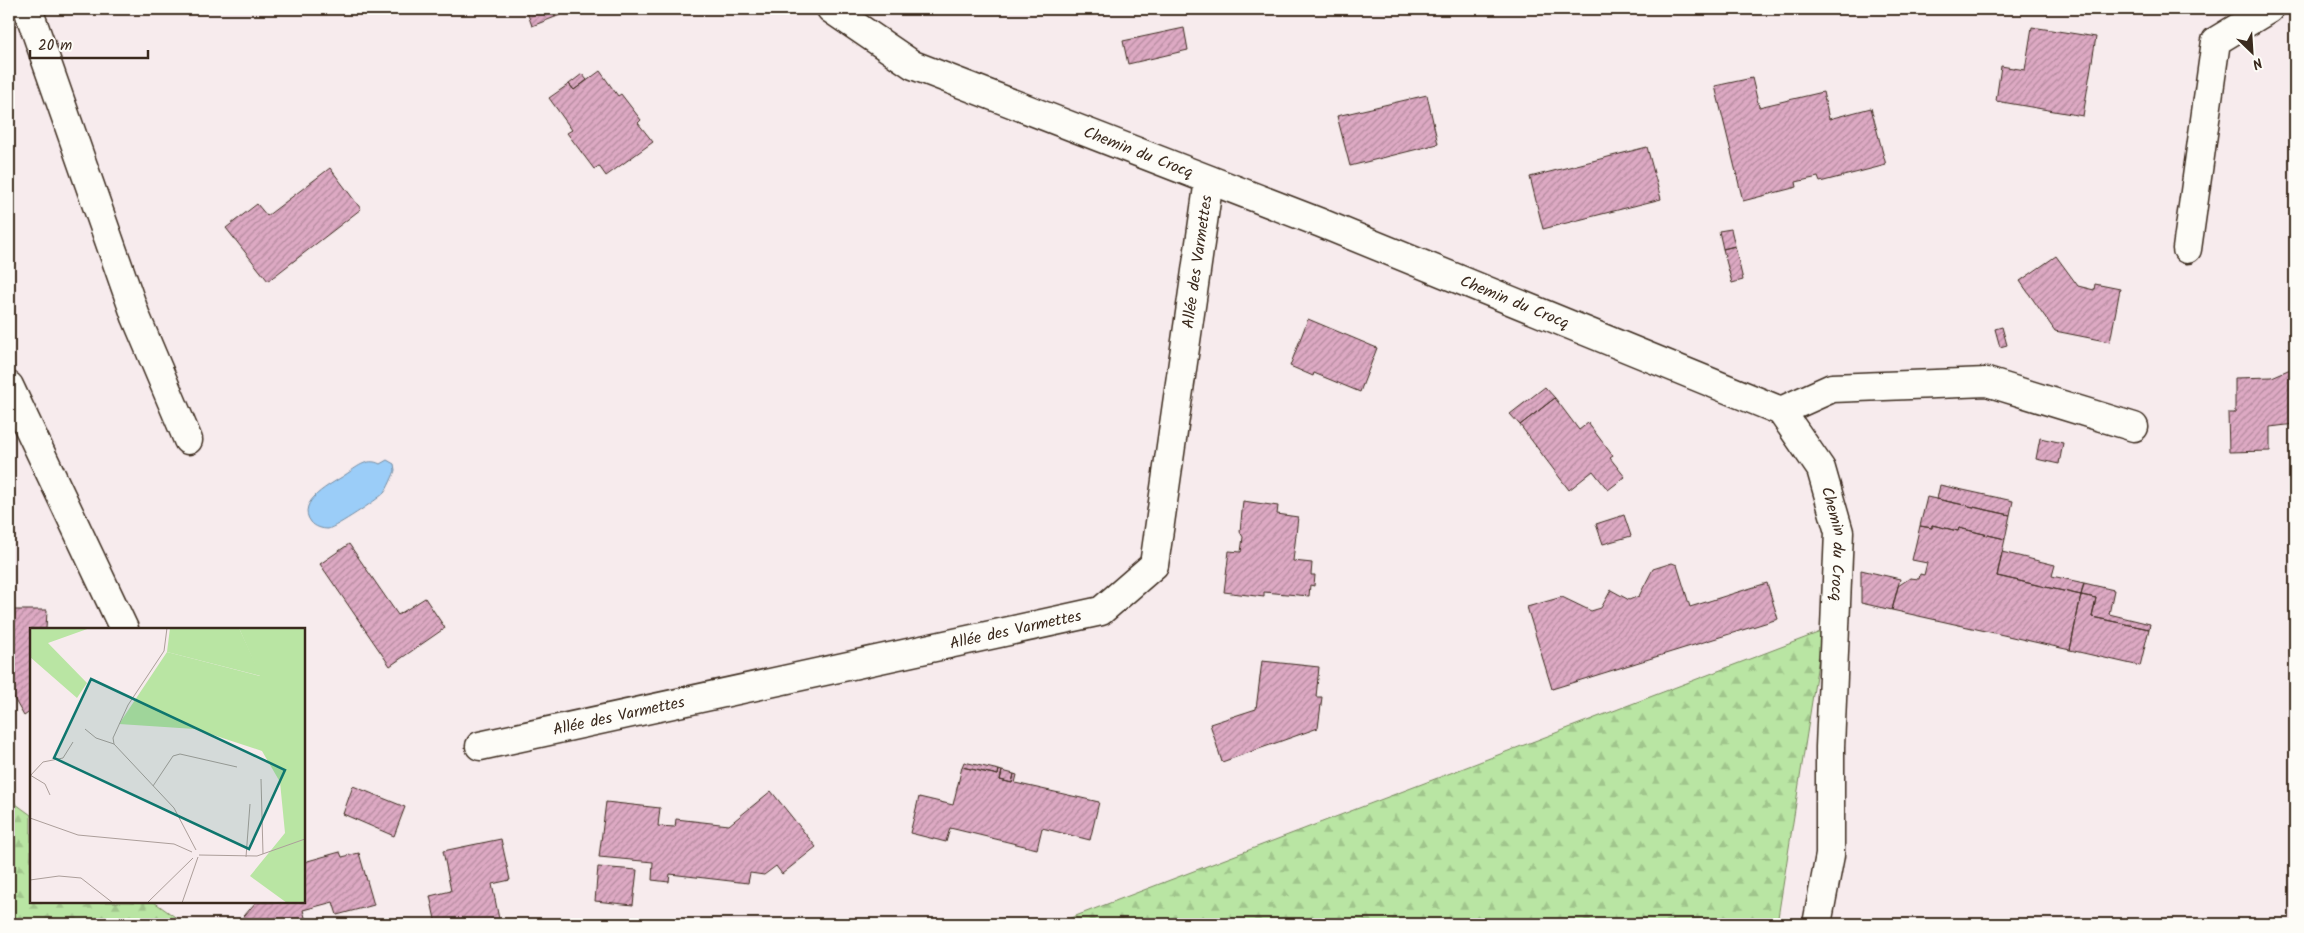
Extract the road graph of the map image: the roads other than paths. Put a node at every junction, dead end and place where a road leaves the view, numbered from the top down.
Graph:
1 (28, 9) edge
2 (831, 9) edge
3 (2269, 9) edge
4 (1209, 180) junction
5 (2187, 249) dead end
6 (9, 386) edge
7 (1781, 411) junction
8 (2134, 427) dead end
9 (188, 440) dead end
10 (124, 628) edge
11 (480, 746) dead end
12 (1817, 924) edge

1 - 9 street
2 - 4 street, Chemin du Crocq
3 - 5 street
4 - 7 street, Chemin du Crocq
4 - 11 street, Allée des Varmettes
6 - 10 street
7 - 8 street
7 - 12 street, Chemin du Crocq

